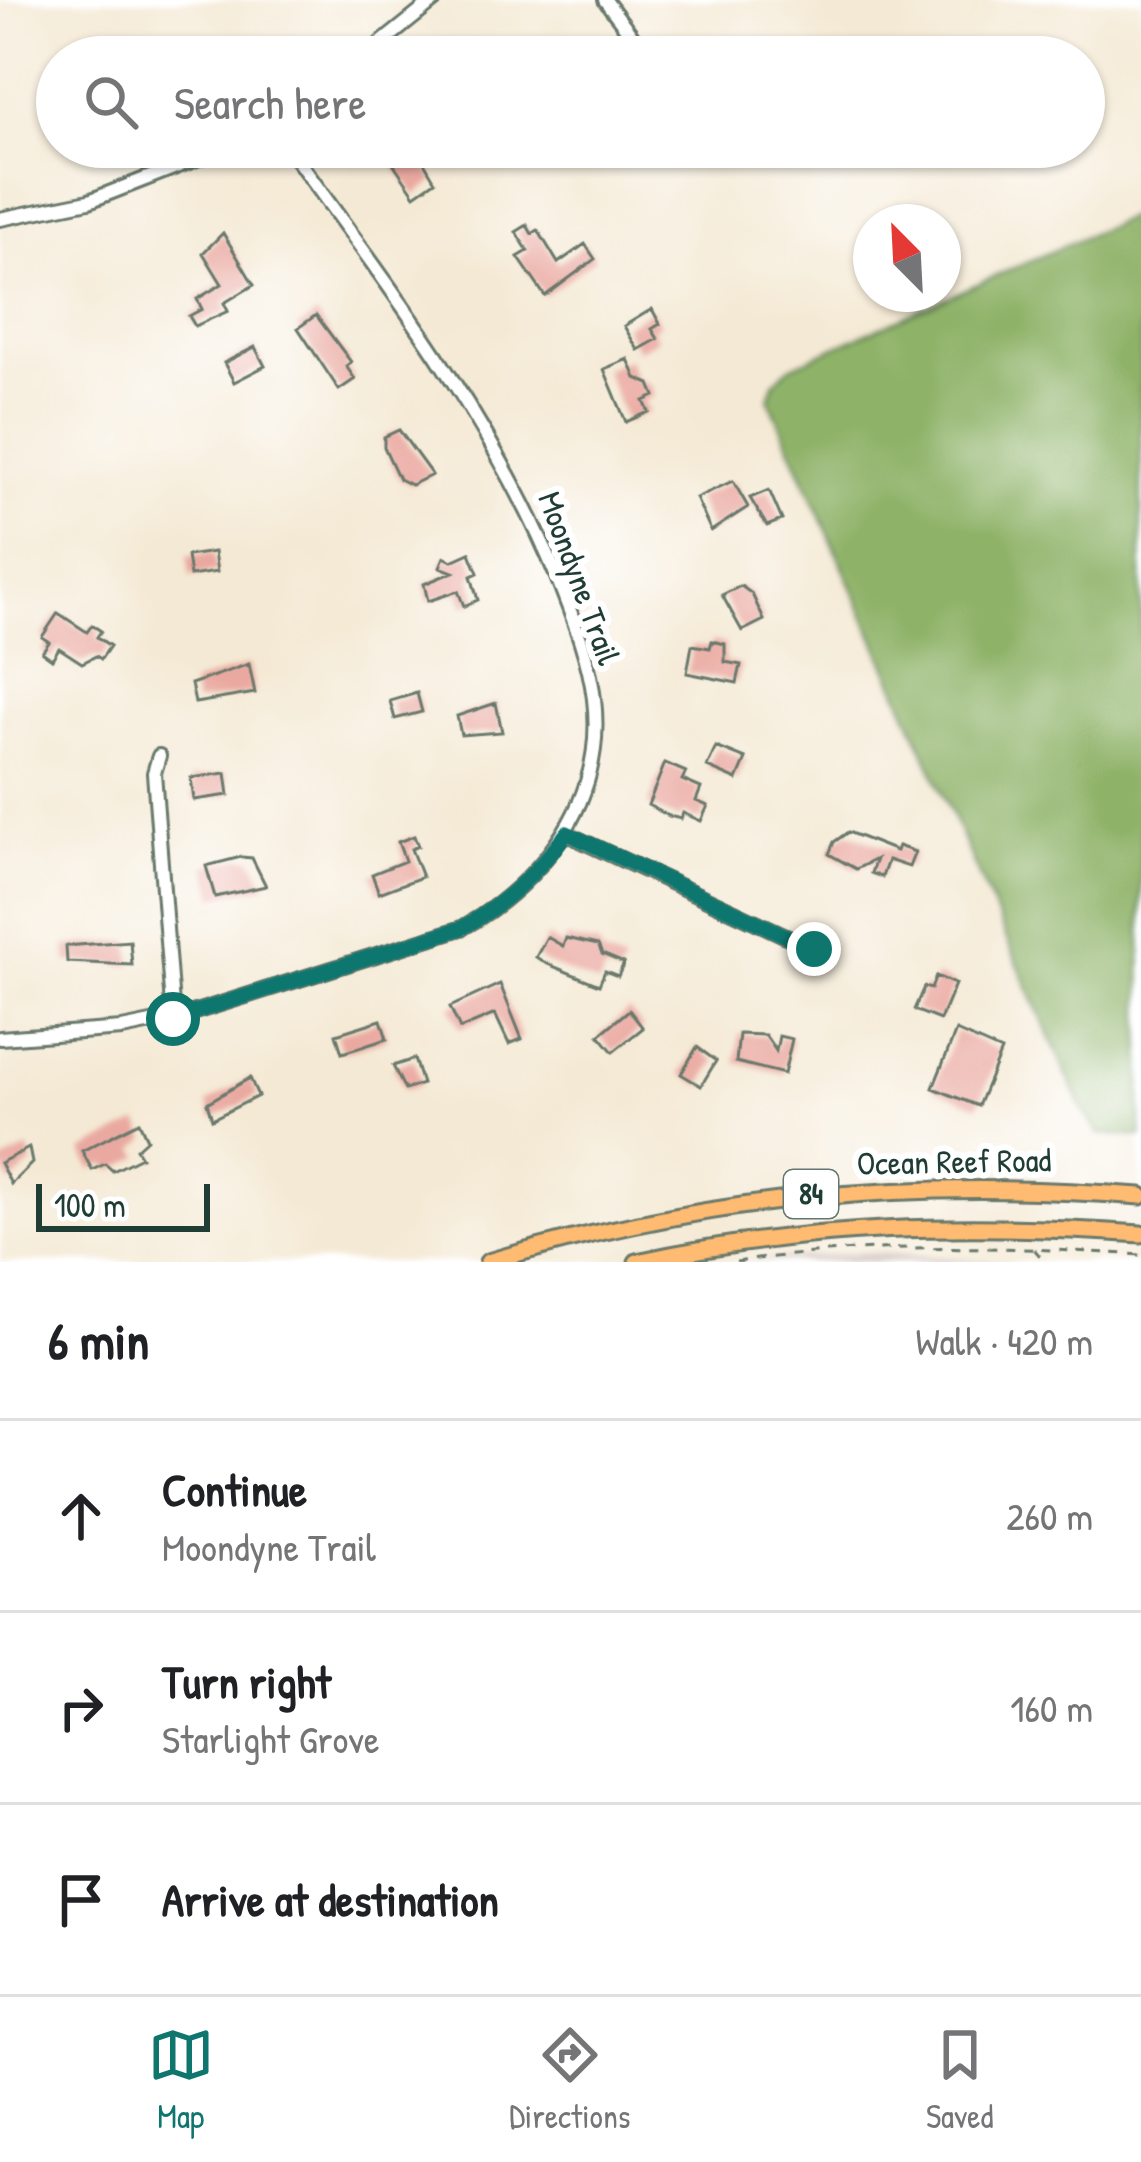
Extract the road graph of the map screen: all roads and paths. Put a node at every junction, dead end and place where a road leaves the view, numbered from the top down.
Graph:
1 (435, 0) edge
2 (605, 0) edge
3 (390, 36) edge
4 (632, 36) edge
5 (173, 168) edge
6 (303, 168) edge
7 (0, 219) edge
8 (159, 756) dead end
9 (567, 833) junction
10 (814, 949) dead end
11 (173, 1019) junction
12 (0, 1038) edge
13 (1141, 1196) edge
14 (1141, 1234) edge
15 (1034, 1247) junction
16 (1141, 1255) edge
17 (778, 1259) edge
18 (488, 1262) edge
19 (637, 1262) edge
20 (736, 1262) edge
21 (1045, 1262) edge

1 - 3 street
2 - 4 street
5 - 7 street
6 - 9 street, Moondyne Trail
8 - 11 street
9 - 10 street
9 - 11 street, Moondyne Trail
11 - 12 street, Moondyne Trail
13 - 18 main road, Ocean Reef Road / 84
14 - 19 main road, Ocean Reef Road / 84
15 - 16 path
15 - 17 path
15 - 21 path
17 - 20 path

